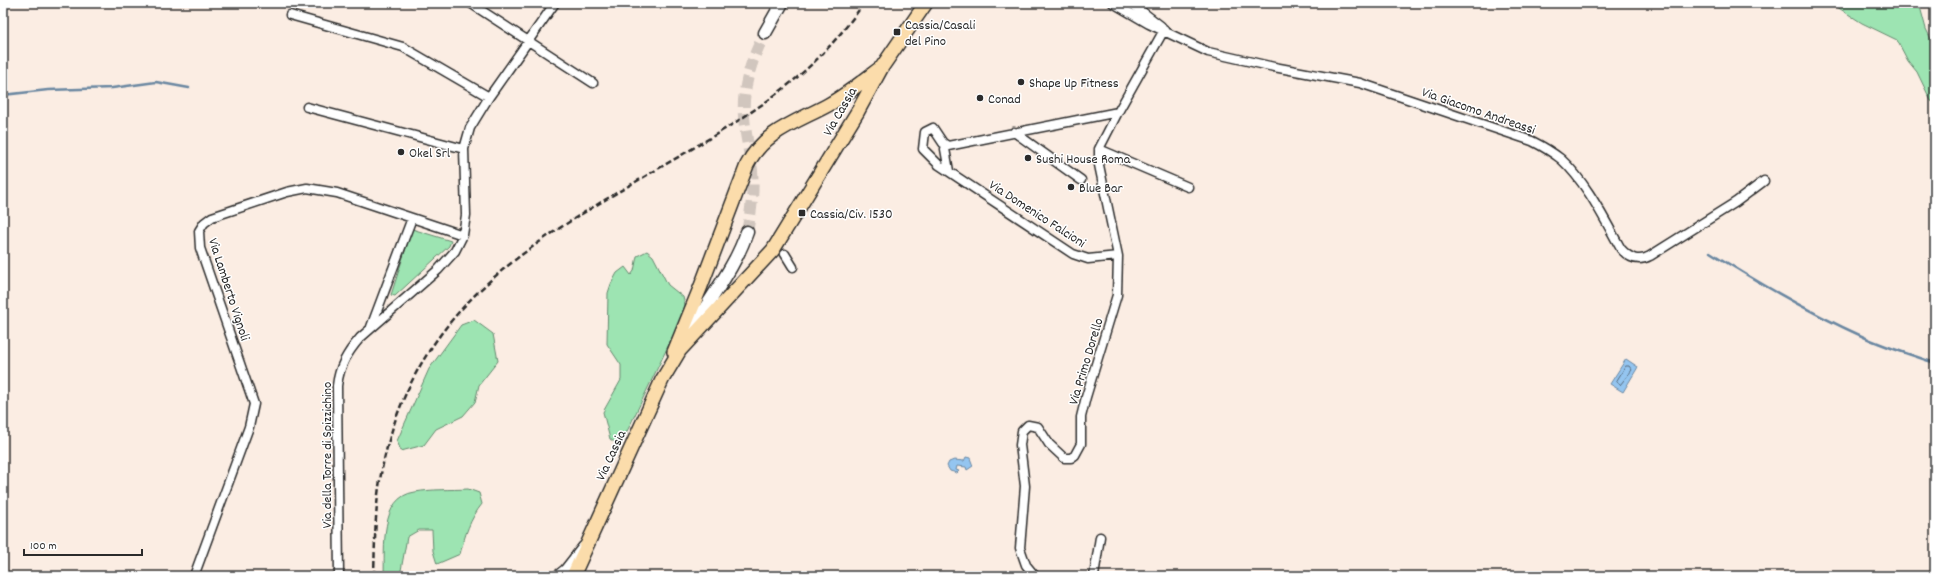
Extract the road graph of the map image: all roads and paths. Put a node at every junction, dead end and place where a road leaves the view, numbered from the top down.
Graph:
1 (470, 3) edge
2 (555, 3) edge
3 (782, 3) edge
4 (926, 3) edge
5 (1113, 3) edge
6 (1132, 3) edge
7 (290, 15) dead end
8 (765, 33) tunnel mouth
9 (1162, 34) junction
10 (528, 40) junction
11 (882, 67) junction
12 (593, 83) dead end
13 (489, 97) junction
14 (306, 107) dead end
15 (1118, 112) junction
16 (1014, 132) junction
17 (948, 146) junction
18 (464, 149) junction
19 (1099, 149) junction
20 (949, 171) junction
21 (1082, 180) dead end
22 (1764, 181) dead end
23 (1188, 187) dead end
24 (412, 218) junction
25 (747, 232) tunnel mouth
26 (463, 235) junction
27 (785, 254) dead end
28 (1118, 256) junction
29 (793, 267) dead end
30 (370, 329) junction
31 (680, 350) junction
32 (662, 380) junction
33 (1100, 537) dead end
34 (588, 542) junction
35 (194, 576) edge
36 (339, 576) edge
37 (556, 576) edge
38 (573, 576) edge
39 (1035, 576) edge
40 (1094, 576) edge

1 - 10 street
2 - 10 street, Via della Torre di Spizzichino
3 - 8 main road
4 - 11 main road, Via Cassia
5 - 9 street, Via Giacomo Andreassi
6 - 9 street, Via Giacomo Andreassi
7 - 13 street
9 - 15 street
9 - 22 street, Via Giacomo Andreassi
10 - 12 street
10 - 13 street, Via della Torre di Spizzichino
11 - 31 main road, Via Cassia
11 - 32 main road
13 - 18 street, Via della Torre di Spizzichino
14 - 18 street
15 - 16 street
15 - 19 street
16 - 17 street
16 - 21 street
17 - 20 street
17 - 20 street, Via Domenico Falcioni
18 - 26 street, Via della Torre di Spizzichino
19 - 23 street
19 - 28 street, Via Primo Dorello
20 - 28 street, Via Domenico Falcioni
24 - 26 street, Via Lamberto Vignoli
24 - 30 street
24 - 35 street, Via Lamberto Vignoli
25 - 31 main road
26 - 30 street, Via della Torre di Spizzichino
27 - 29 street
28 - 39 street, Via Primo Dorello
30 - 36 street, Via della Torre di Spizzichino
31 - 32 main road, Via Cassia
32 - 34 main road, Via Cassia
33 - 40 street
34 - 37 street
34 - 38 main road, Via Cassia

